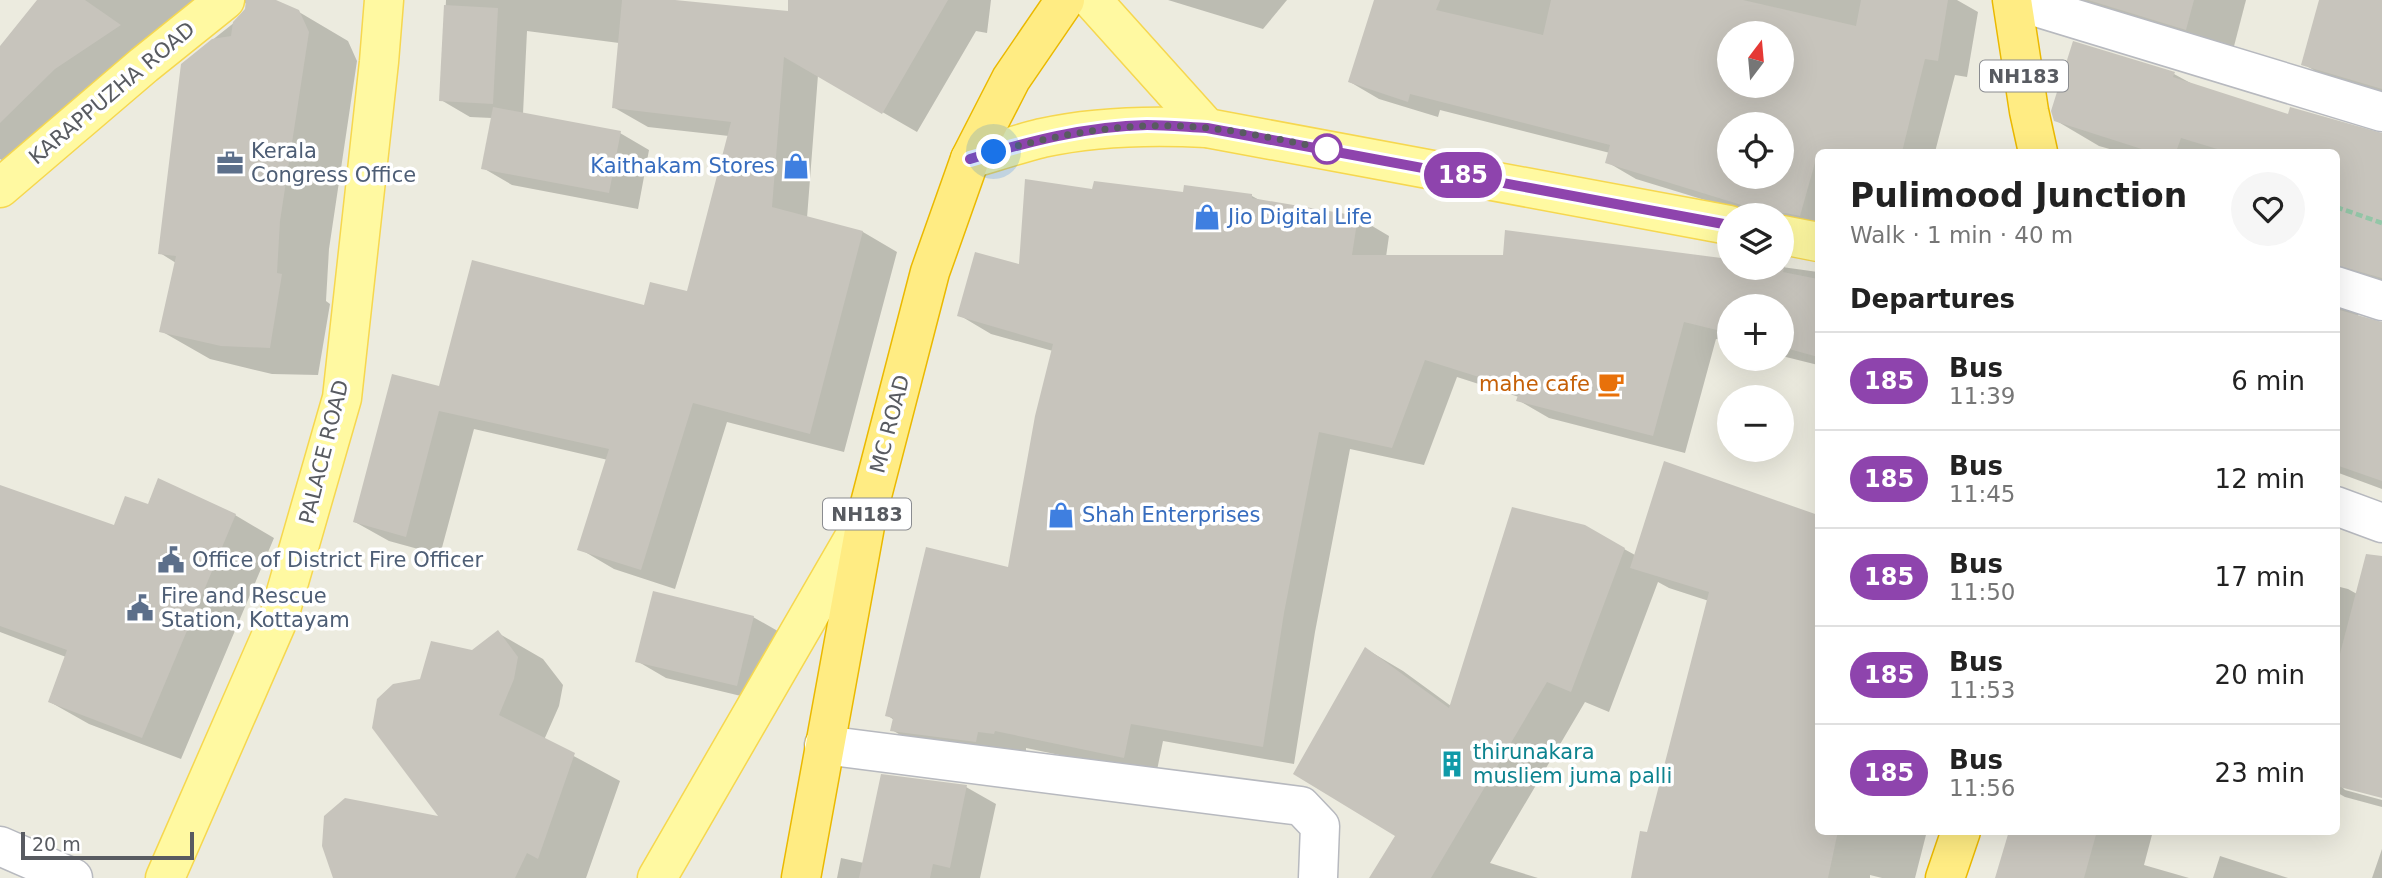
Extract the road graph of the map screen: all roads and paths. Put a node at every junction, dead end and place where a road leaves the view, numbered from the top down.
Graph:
1 (225, 0) edge
2 (384, 0) edge
3 (1065, 0) edge
4 (1091, 0) edge
5 (2013, 0) edge
6 (2382, 113) edge
7 (1207, 128) junction
8 (2037, 149) edge
9 (970, 159) junction
10 (0, 188) edge
11 (2340, 208) edge
12 (1717, 223) edge
13 (2382, 223) edge
14 (1794, 237) edge
15 (1815, 241) edge
16 (2340, 287) edge
17 (2382, 302) edge
18 (2340, 507) edge
19 (867, 515) junction
20 (2382, 523) edge
21 (824, 745) junction
22 (1960, 835) edge
23 (0, 846) edge
24 (73, 878) edge
25 (165, 878) edge
26 (657, 878) edge
27 (801, 878) edge
28 (1318, 878) edge
29 (1945, 878) edge

1 - 10 main road, KARAPPUZHA ROAD
2 - 25 main road, PALACE ROAD
3 - 9 highway, MC ROAD / NH183
4 - 7 main road
5 - 6 street
5 - 8 highway, NH183
7 - 9 main road
7 - 12 main road
9 - 19 highway, MC ROAD / NH183
11 - 13 path
14 - 15 main road
16 - 17 street
18 - 20 street
19 - 21 highway, MC ROAD / NH183
19 - 26 main road
21 - 27 highway, MC ROAD / NH183
21 - 28 street
22 - 29 highway
23 - 24 street

